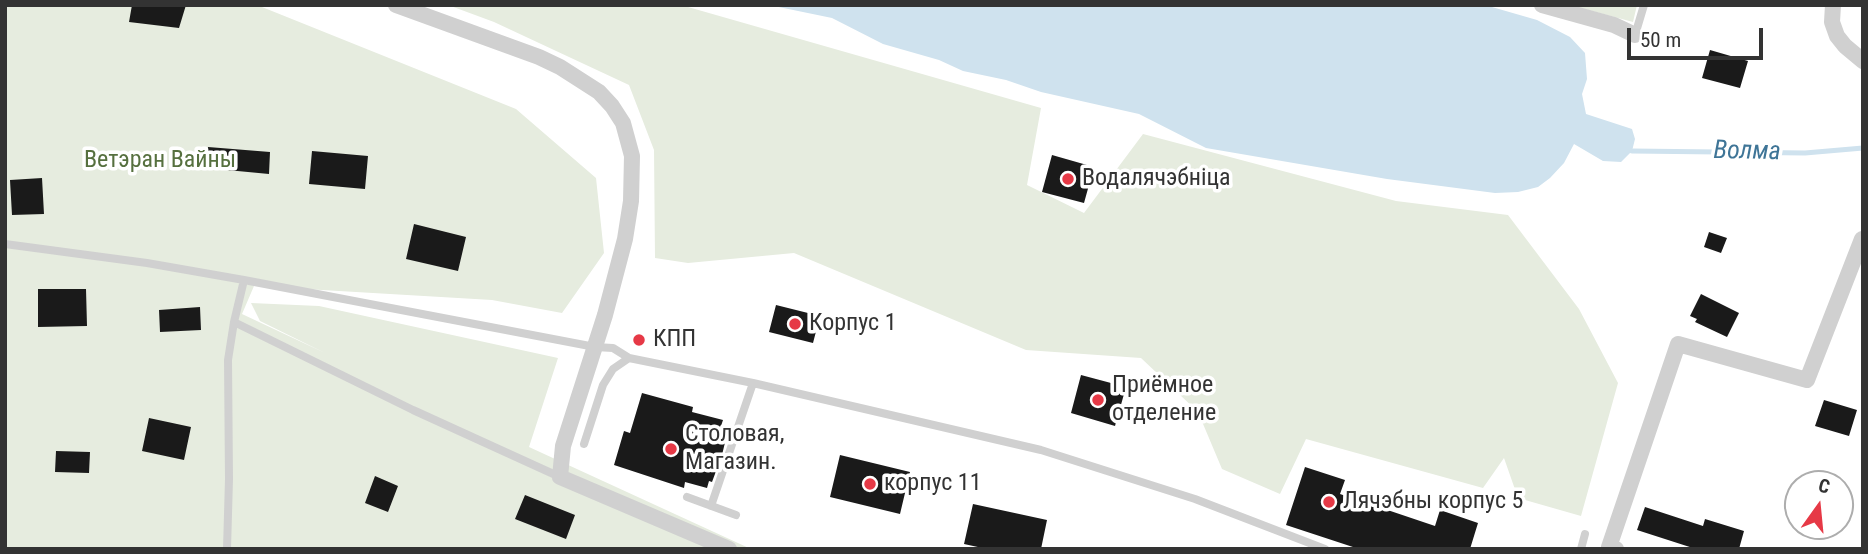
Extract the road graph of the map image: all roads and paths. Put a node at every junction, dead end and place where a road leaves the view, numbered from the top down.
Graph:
1 (396, 5) edge
2 (1542, 5) edge
3 (1644, 5) edge
4 (1833, 5) edge
5 (1635, 36) joint
6 (1863, 61) edge
7 (1862, 239) edge
8 (5, 244) edge
9 (244, 280) junction
10 (234, 322) junction
11 (595, 347) junction
12 (629, 358) junction
13 (752, 383) junction
14 (584, 444) dead end
15 (560, 477) junction
16 (687, 498) dead end
17 (711, 506) junction
18 (736, 515) dead end
19 (1585, 534) dead end
20 (1612, 548) edge
21 (227, 549) edge
22 (729, 549) edge
23 (1325, 549) edge
24 (1581, 549) edge

1 - 11 street
2 - 5 street
3 - 5 lane
4 - 6 street
7 - 20 street
8 - 9 lane
9 - 10 lane
9 - 11 lane
10 - 15 lane
10 - 21 lane
11 - 12 lane
11 - 15 street
12 - 13 lane
12 - 14 lane
13 - 17 lane
13 - 23 lane
15 - 22 street
16 - 17 lane
17 - 18 lane
19 - 24 lane

